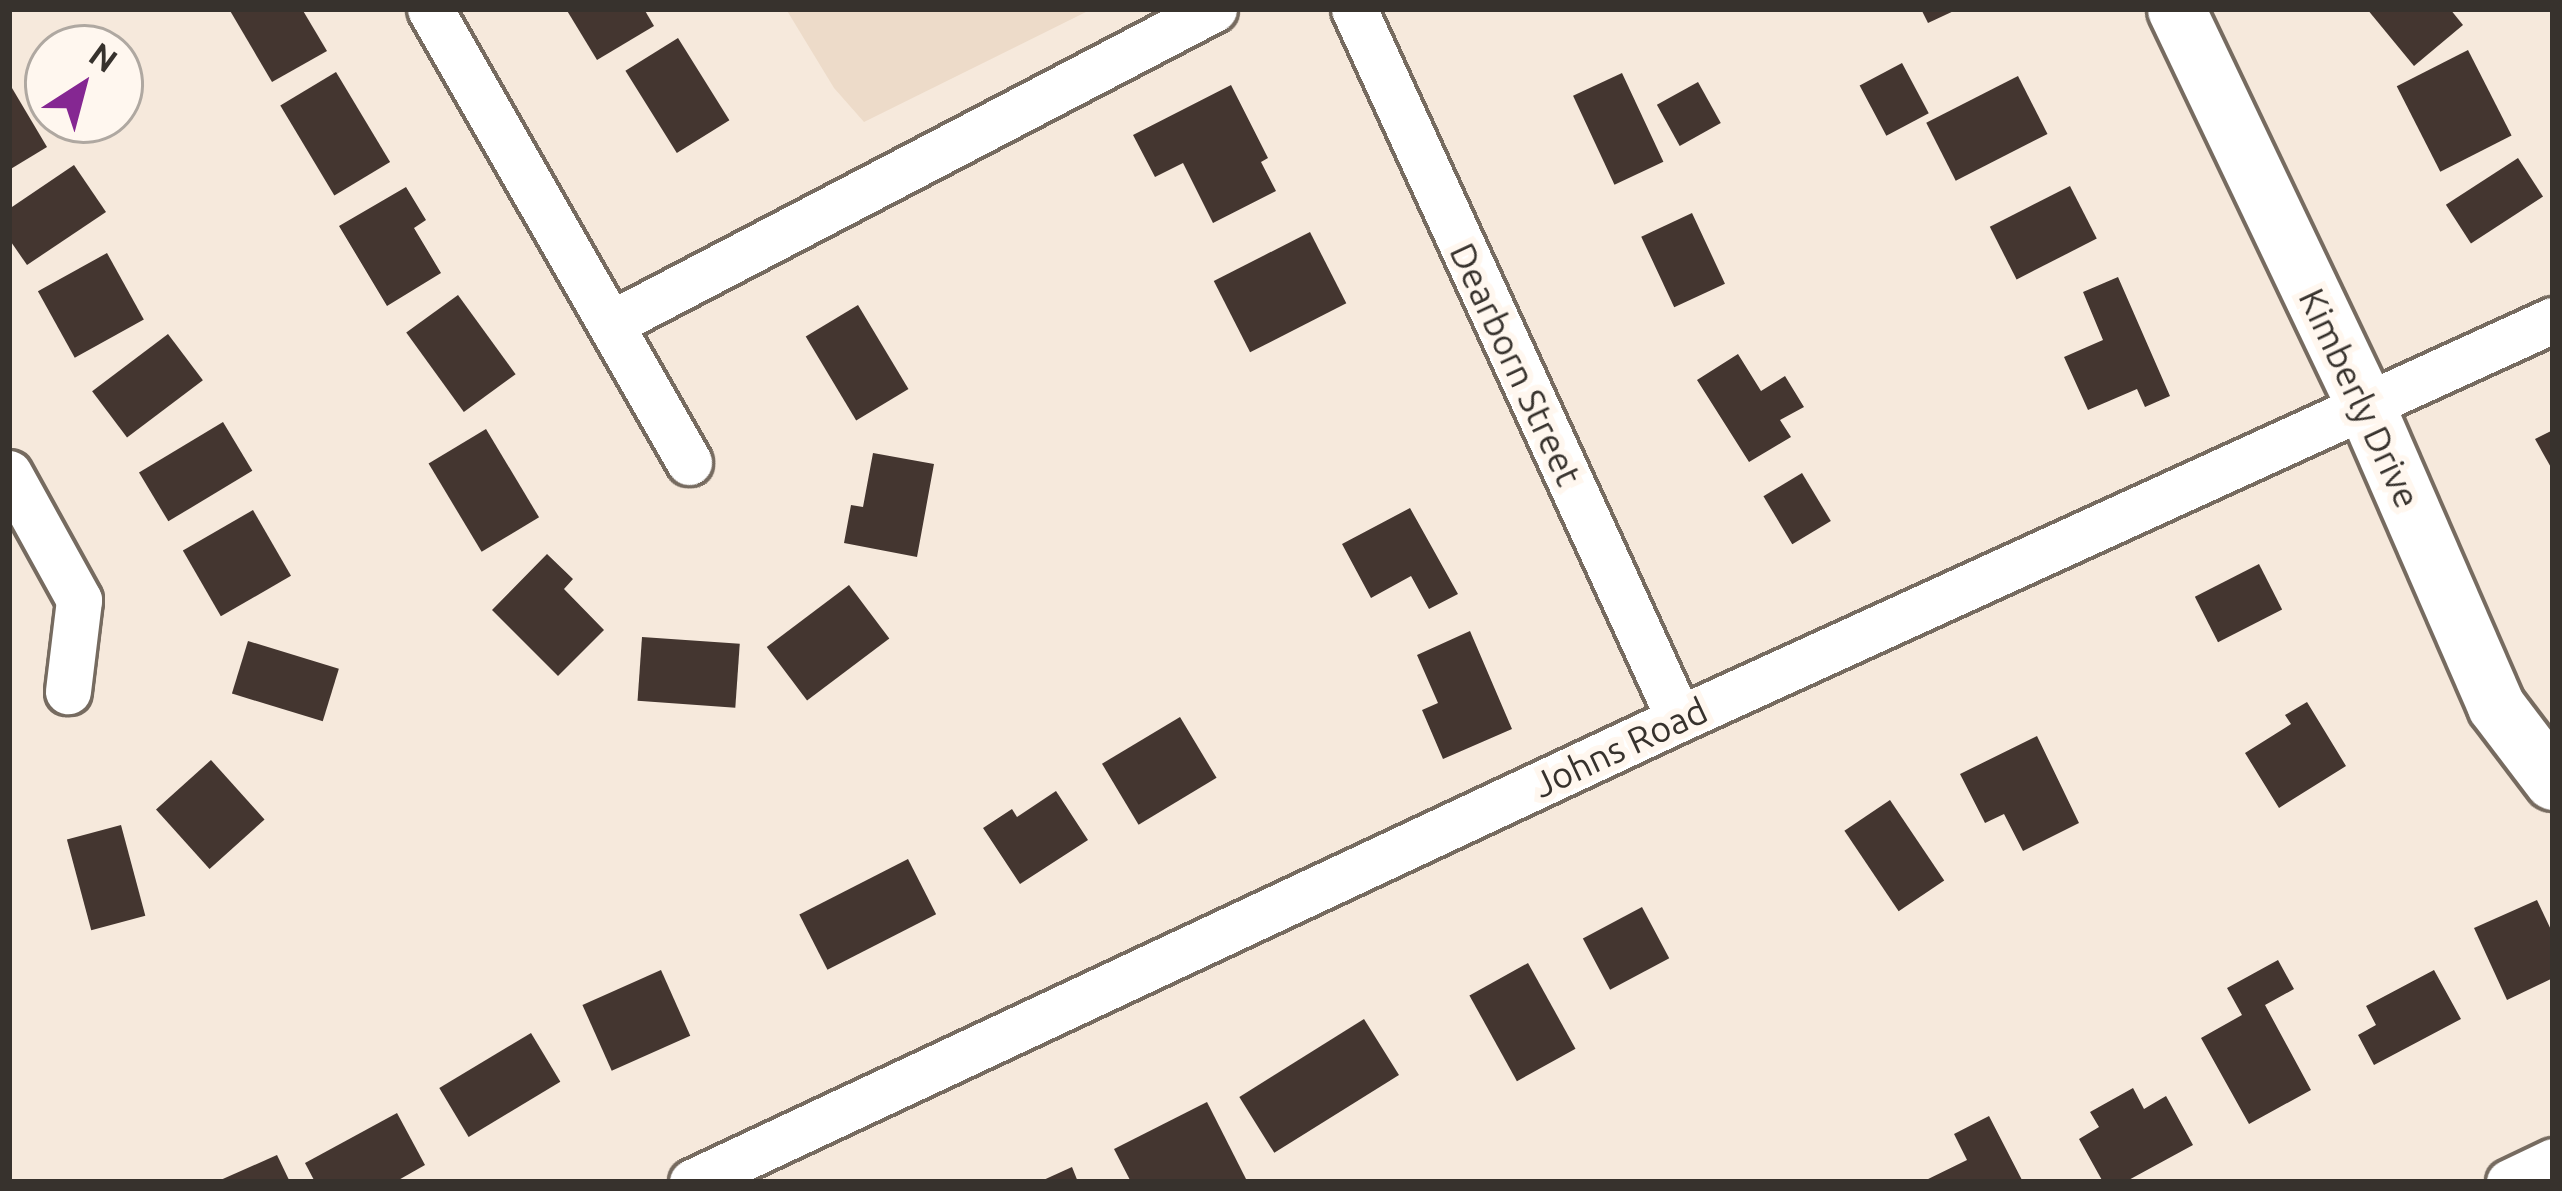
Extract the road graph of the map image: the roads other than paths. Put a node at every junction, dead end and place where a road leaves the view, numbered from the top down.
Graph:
1 (430, 9) edge
2 (1214, 9) edge
3 (1354, 9) edge
4 (2176, 9) edge
5 (2553, 320) edge
6 (612, 323) junction
7 (2367, 410) junction
8 (689, 462) dead end
9 (9, 473) edge
10 (68, 691) dead end
11 (1679, 719) junction
12 (2553, 781) edge
13 (2553, 1161) edge
14 (692, 1182) edge
15 (2509, 1182) edge

1 - 6 street
2 - 6 street
3 - 11 street, Dearborn Street
4 - 7 street, Kimberly Drive
5 - 7 street, Johns Road
6 - 8 street
7 - 11 street, Johns Road
7 - 12 street, Kimberly Drive
9 - 10 street
11 - 14 street, Johns Road
13 - 15 street

